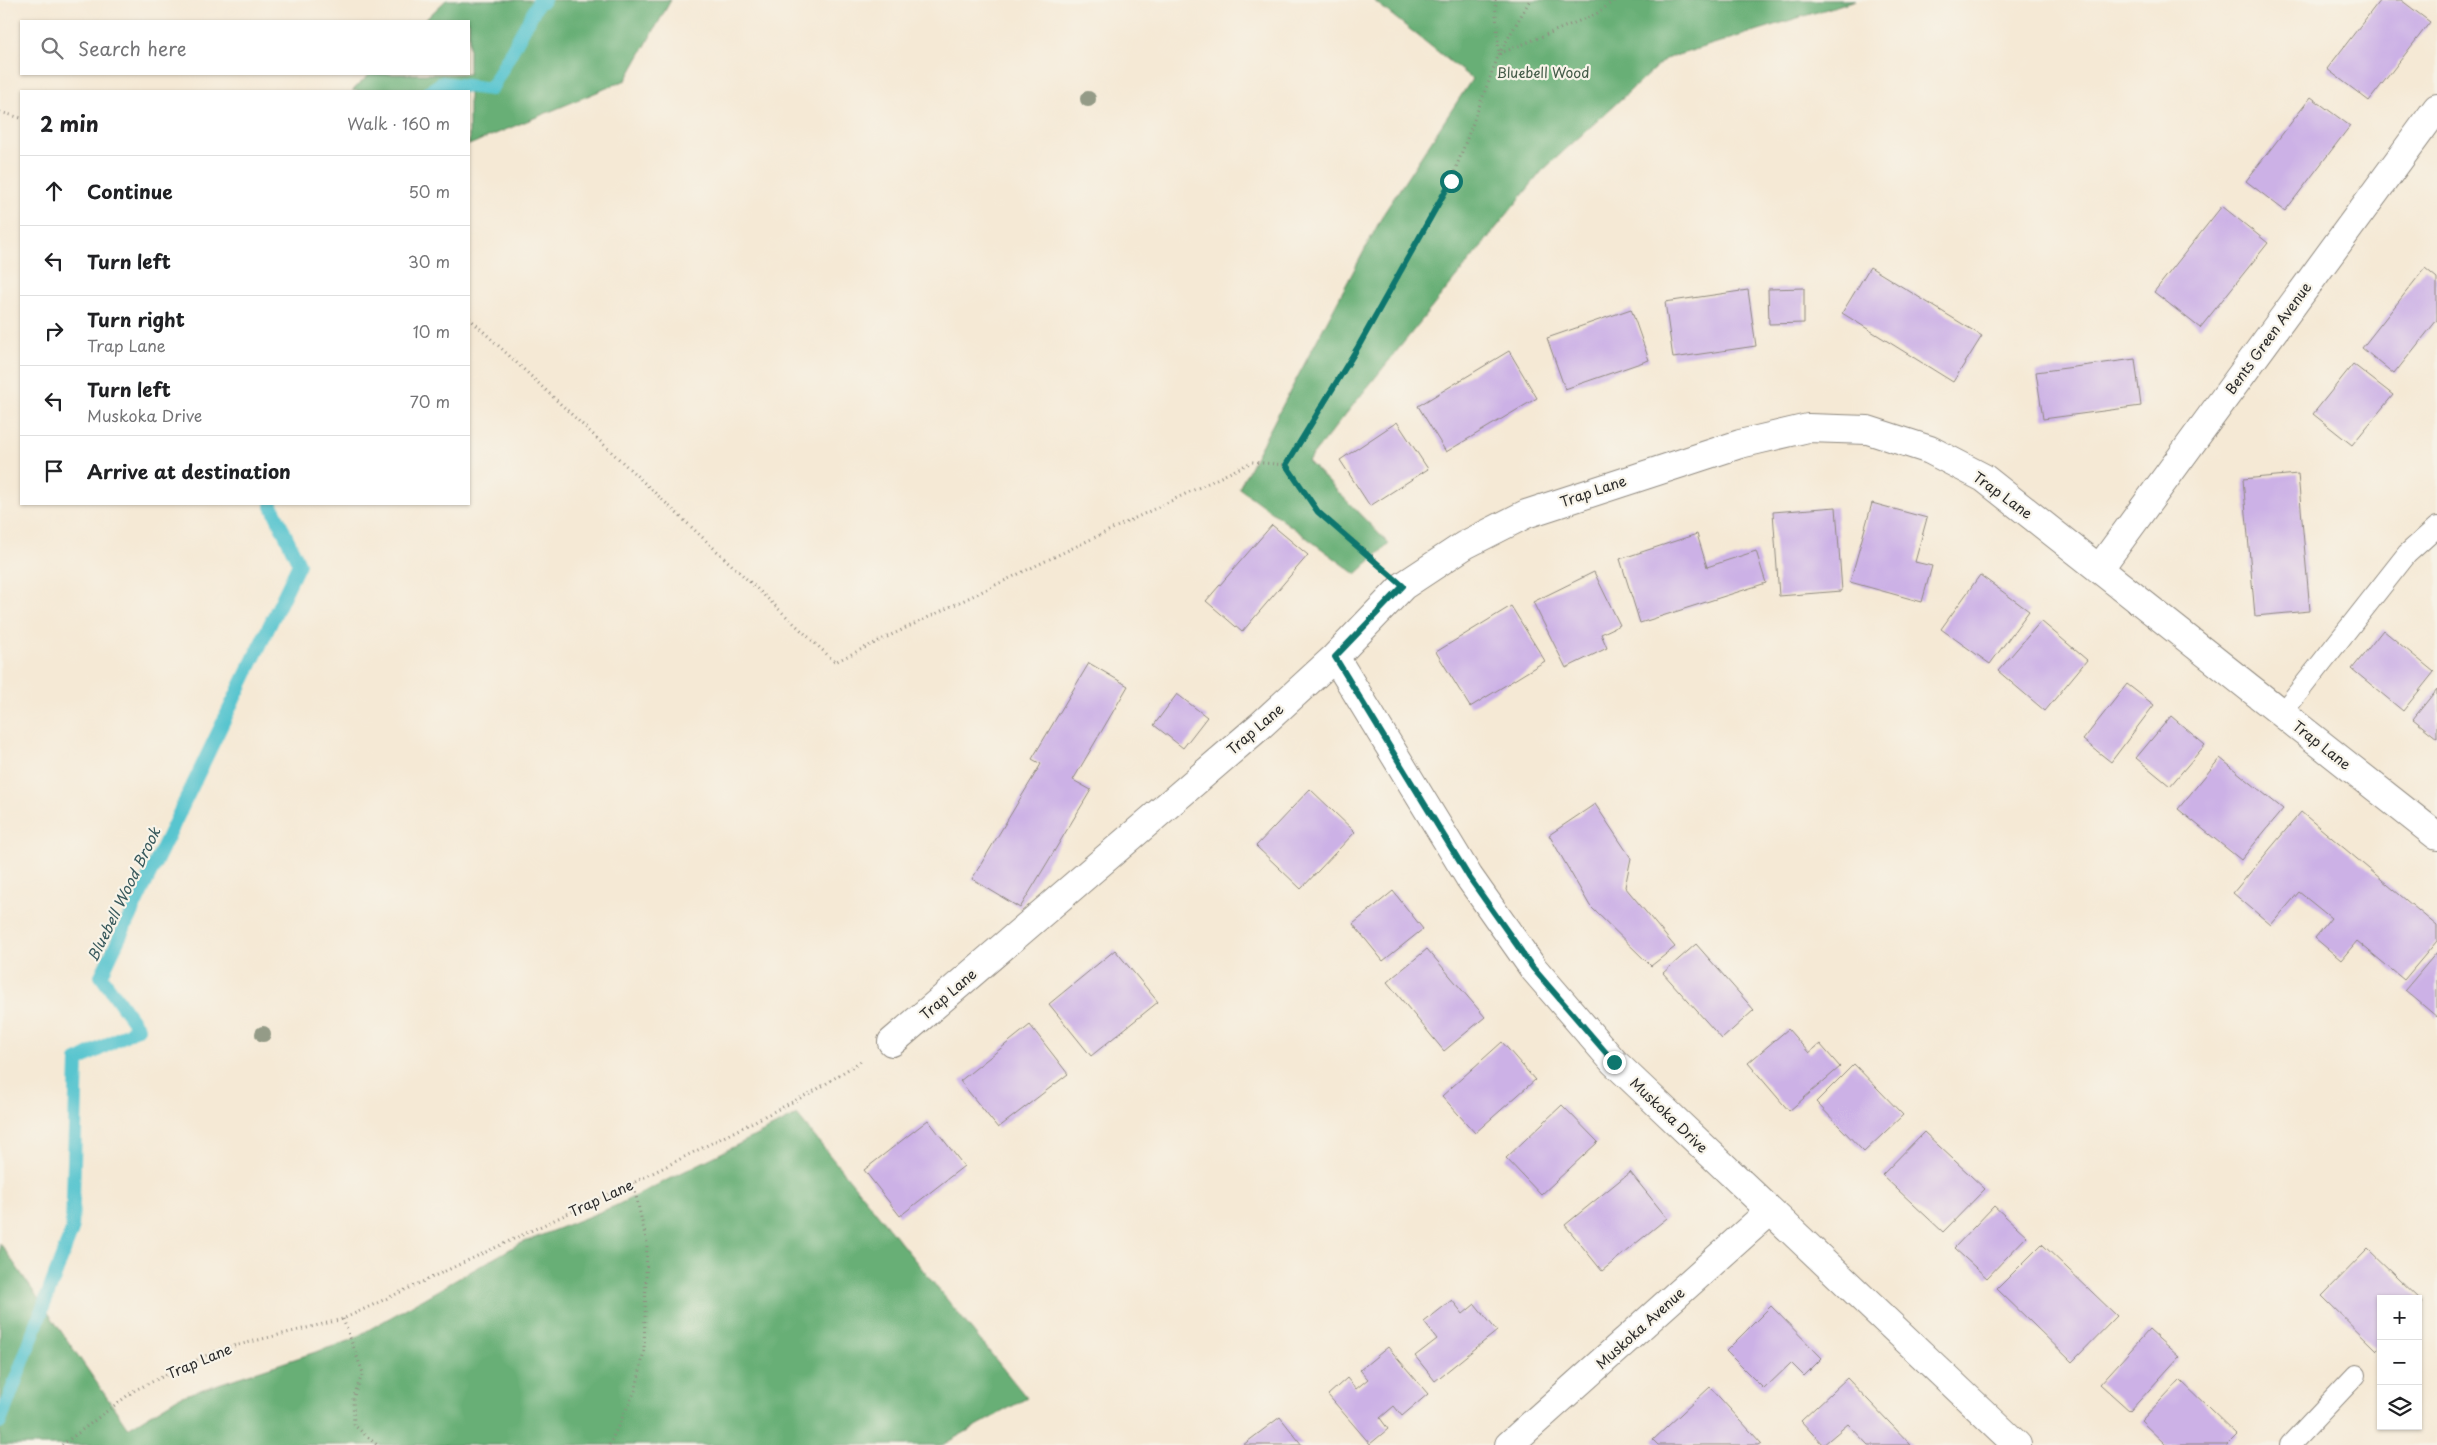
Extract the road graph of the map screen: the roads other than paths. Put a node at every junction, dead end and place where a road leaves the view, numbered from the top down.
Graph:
1 (2437, 108) edge
2 (2437, 527) edge
3 (2099, 569) junction
4 (1335, 657) junction
5 (2282, 713) junction
6 (2437, 836) edge
7 (892, 1042) road end
8 (1770, 1211) junction
9 (2356, 1374) dead end
10 (1509, 1445) edge
11 (2017, 1445) edge
12 (2290, 1445) edge

1 - 3 street, Bents Green Avenue
2 - 5 lane
3 - 4 street, Trap Lane
3 - 5 street, Trap Lane
4 - 7 street, Trap Lane
4 - 8 street, Muskoka Drive
5 - 6 street, Trap Lane
8 - 10 street, Muskoka Avenue
8 - 11 street, Muskoka Drive
9 - 12 lane

